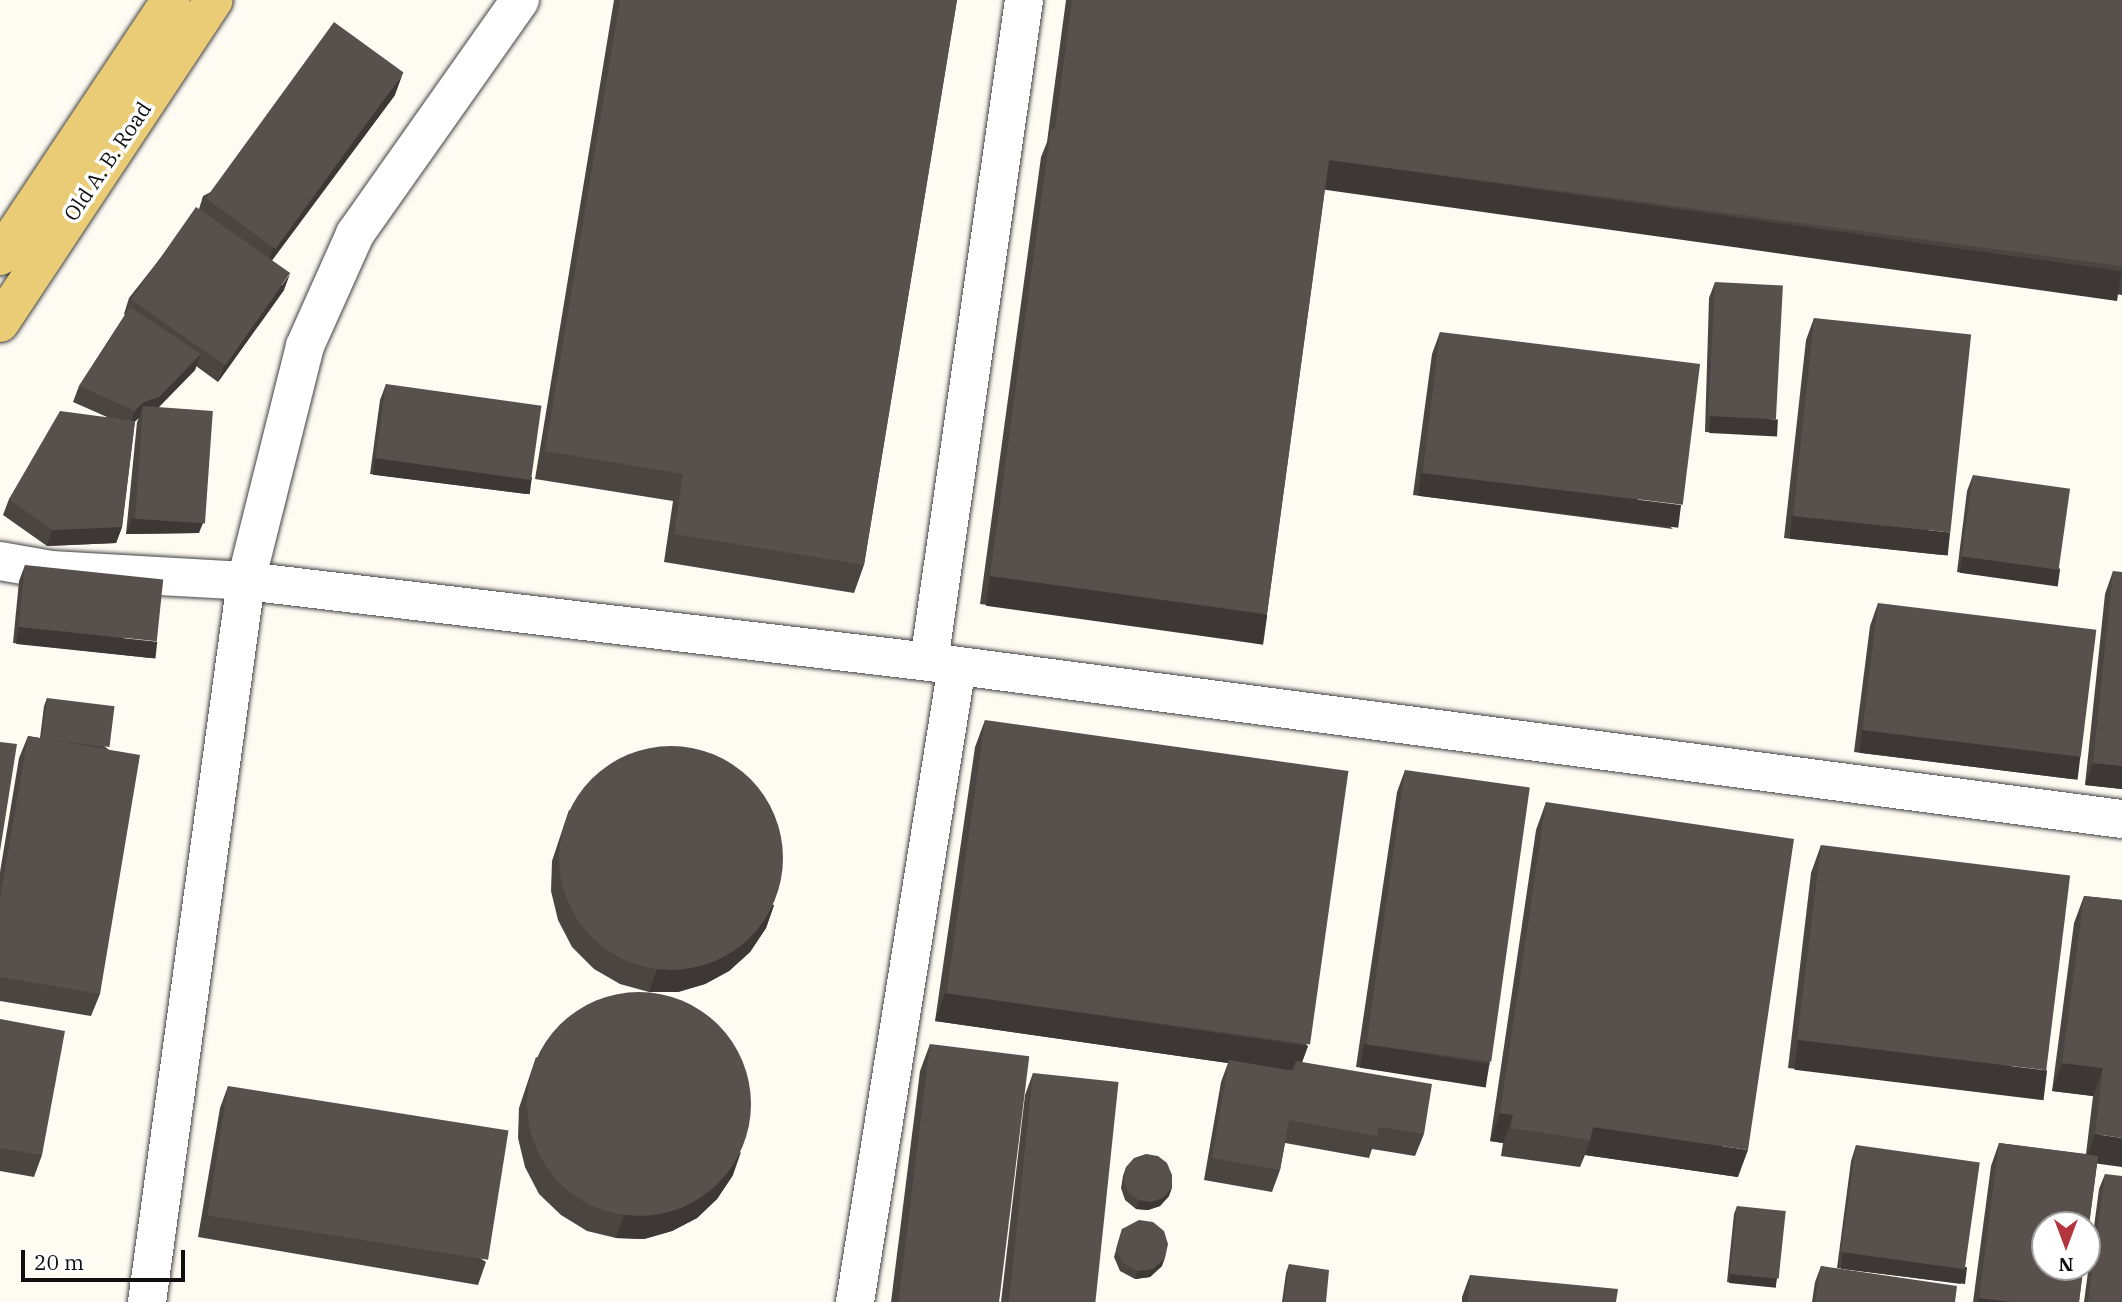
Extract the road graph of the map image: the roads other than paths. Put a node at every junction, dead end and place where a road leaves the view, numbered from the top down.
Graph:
1 (171, 0) edge
2 (214, 0) edge
3 (520, 0) edge
4 (1024, 0) edge
5 (0, 256) edge
6 (0, 323) edge
7 (0, 561) edge
8 (246, 581) junction
9 (943, 664) junction
10 (2122, 819) edge
11 (147, 1302) edge
12 (855, 1302) edge

1 - 5 main road, Old A. B. Road
2 - 6 main road, Old A. B. Road
3 - 8 lane
4 - 9 lane
7 - 8 lane
8 - 9 lane
8 - 11 lane
9 - 10 lane
9 - 12 lane

